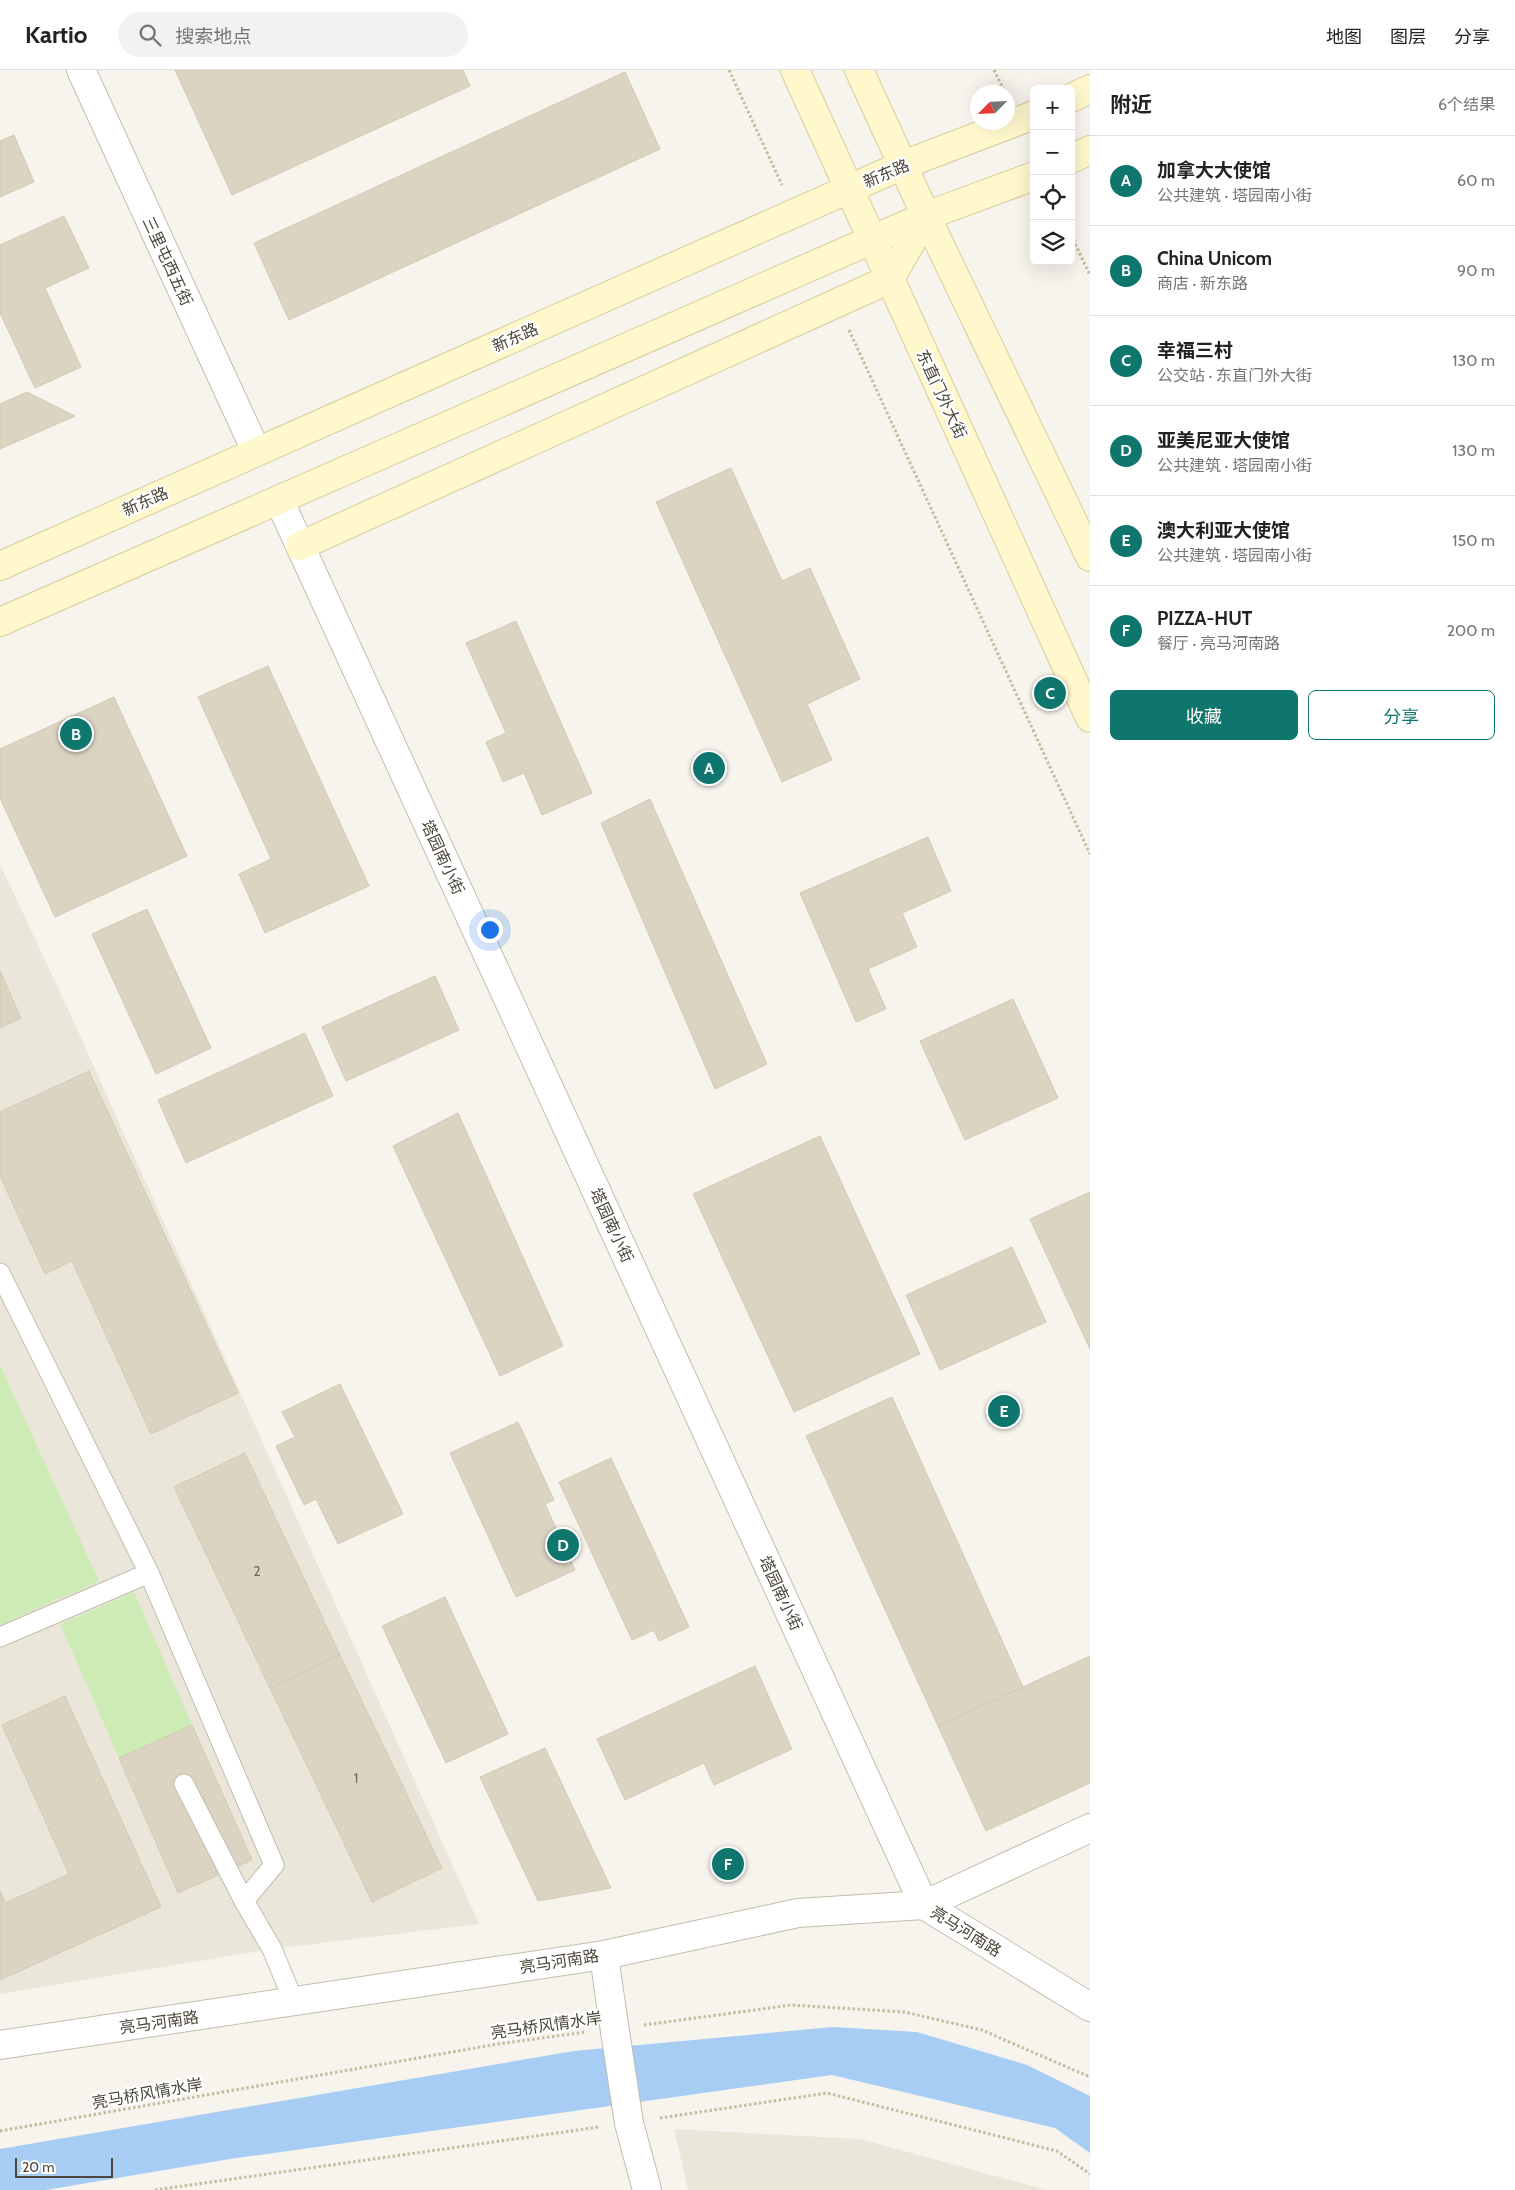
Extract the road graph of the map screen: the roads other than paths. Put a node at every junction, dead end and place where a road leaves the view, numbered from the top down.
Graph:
1 (81, 70) edge
2 (795, 70) edge
3 (859, 70) edge
4 (1090, 89) edge
5 (1075, 96) edge
6 (1030, 117) edge
7 (1090, 150) edge
8 (1075, 157) edge
9 (903, 165) junction
10 (1030, 177) edge
11 (849, 189) junction
12 (926, 216) junction
13 (872, 239) junction
14 (890, 280) junction
15 (256, 451) junction
16 (279, 500) junction
17 (300, 546) junction
18 (1090, 557) edge
19 (0, 566) edge
20 (0, 622) edge
21 (1090, 718) edge
22 (0, 1273) edge
23 (149, 1572) junction
24 (0, 1637) edge
25 (184, 1784) dead end
26 (1090, 1828) edge
27 (244, 1901) junction
28 (924, 1905) junction
29 (604, 1954) junction
30 (294, 2002) junction
31 (1090, 2007) edge
32 (0, 2045) edge
33 (647, 2190) edge

1 - 15 street, 三里屯西五街
2 - 11 main road, 东直门外大街
3 - 9 main road
4 - 5 main road
6 - 9 main road, 新东路
7 - 8 main road
9 - 11 main road, 新东路
9 - 12 main road
10 - 12 main road
11 - 13 main road, 东直门外大街
11 - 15 main road, 新东路
12 - 13 main road
12 - 14 main road
12 - 18 main road
13 - 14 main road, 东直门外大街
13 - 16 main road
14 - 17 main road
14 - 21 main road, 东直门外大街
15 - 19 main road, 新东路
16 - 17 street, 塔园南小街
16 - 20 main road
17 - 28 street, 塔园南小街
22 - 23 lane
23 - 24 lane
23 - 27 lane
25 - 27 lane
26 - 28 street
27 - 30 lane
28 - 29 street, 亮马河南路
28 - 31 street, 亮马河南路
29 - 30 street, 亮马河南路
29 - 33 street, bridge
30 - 32 street, 亮马河南路

